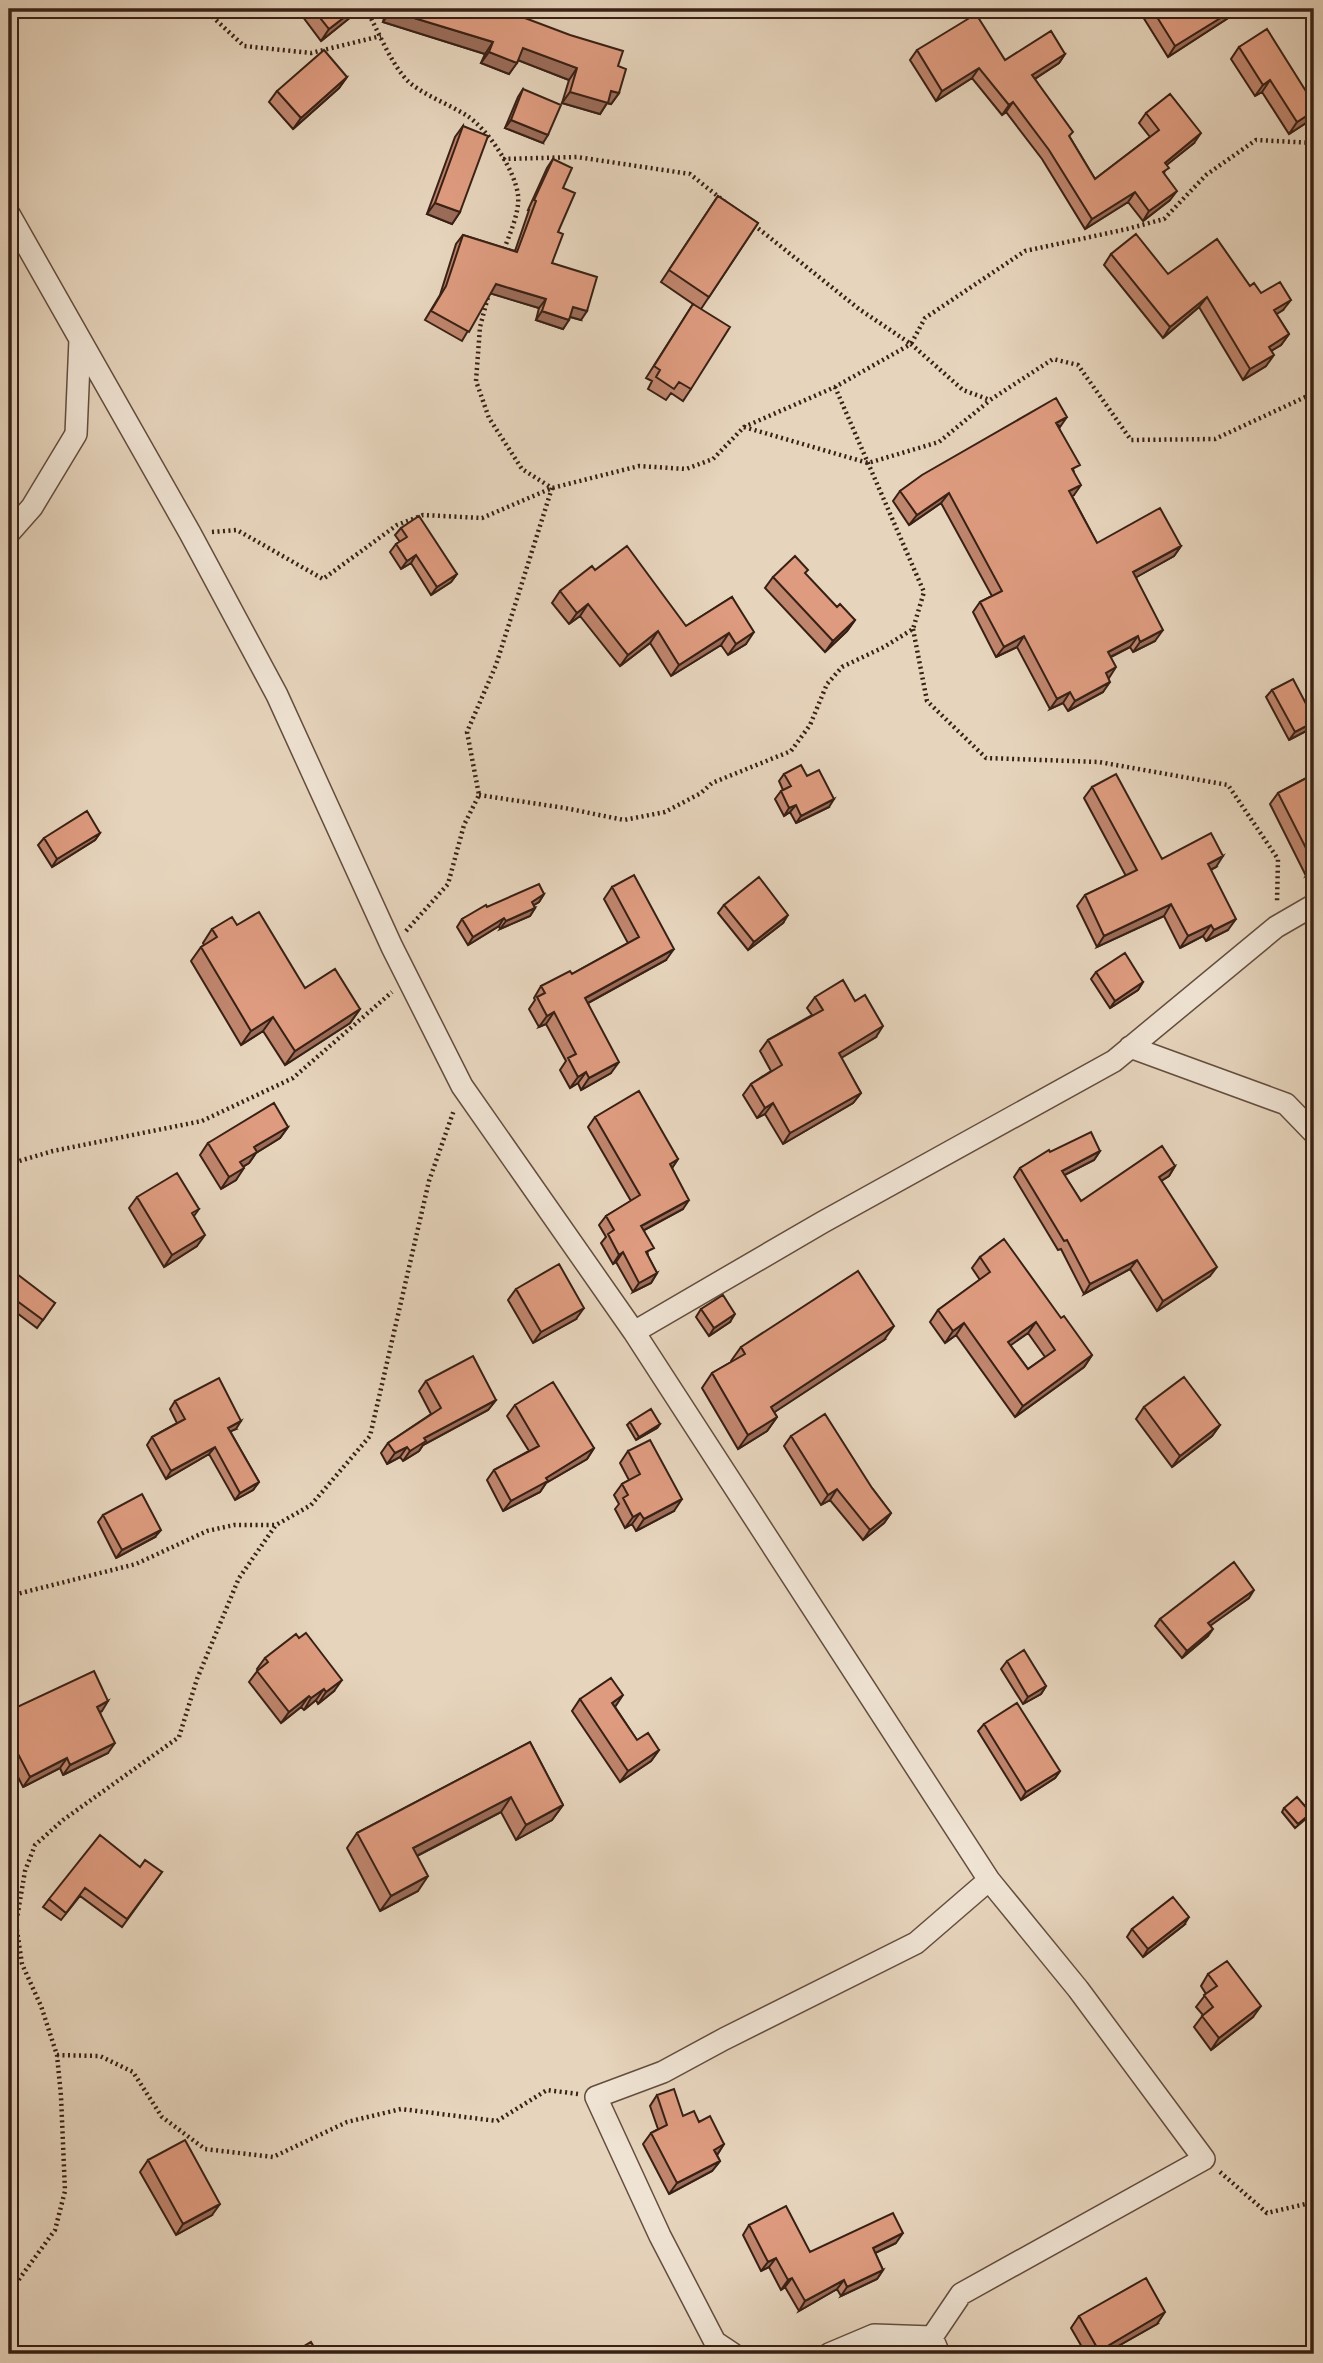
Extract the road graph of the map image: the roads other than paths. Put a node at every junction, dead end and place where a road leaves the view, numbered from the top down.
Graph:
1 (9, 214) edge
2 (80, 339) junction
3 (9, 533) edge
4 (1314, 905) edge
5 (1130, 1047) junction
6 (1314, 1133) edge
7 (634, 1332) junction
8 (989, 1880) junction
9 (936, 2346) edge
10 (733, 2354) edge
11 (829, 2354) edge

1 - 2 street
2 - 3 street
2 - 7 street
4 - 5 street
5 - 6 street
5 - 7 street
7 - 8 street
8 - 9 street
8 - 10 street
9 - 11 street

